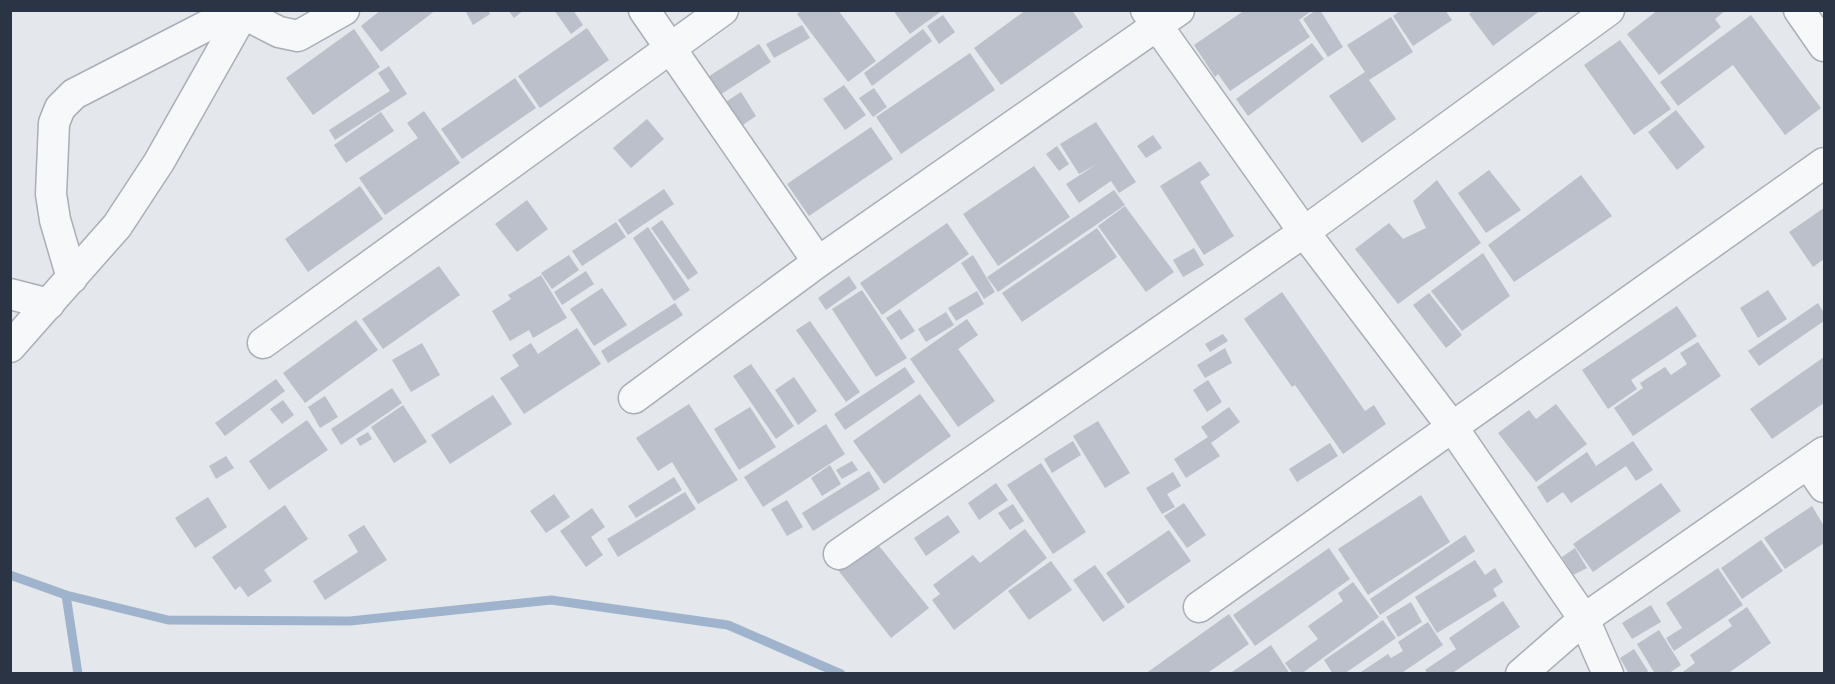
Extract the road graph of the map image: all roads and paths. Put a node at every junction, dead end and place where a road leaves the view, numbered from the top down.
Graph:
1 (344, 10) edge
2 (644, 10) edge
3 (723, 10) edge
4 (1609, 10) edge
5 (1799, 10) edge
6 (245, 12) edge
7 (1161, 16) edge
8 (1824, 46) edge
9 (670, 49) junction
10 (1824, 163) edge
11 (1304, 232) junction
12 (818, 262) junction
13 (72, 278) junction
14 (10, 294) edge
15 (49, 304) junction
16 (263, 343) dead end
17 (10, 347) edge
18 (634, 398) dead end
19 (1453, 428) junction
20 (1819, 468) edge
21 (839, 554) dead end
22 (1199, 607) dead end
23 (1584, 619) junction
24 (1521, 674) edge
25 (1608, 674) edge

1 - 6 street
2 - 9 street
3 - 9 street
4 - 11 street
5 - 8 street
6 - 13 street
6 - 13 street
7 - 11 street
7 - 12 street
9 - 12 street
9 - 16 street
10 - 19 street
11 - 19 street
11 - 21 street
12 - 18 street
13 - 15 street
14 - 15 street
15 - 17 street
19 - 22 street
19 - 23 street
20 - 23 street
23 - 24 street
23 - 25 street

